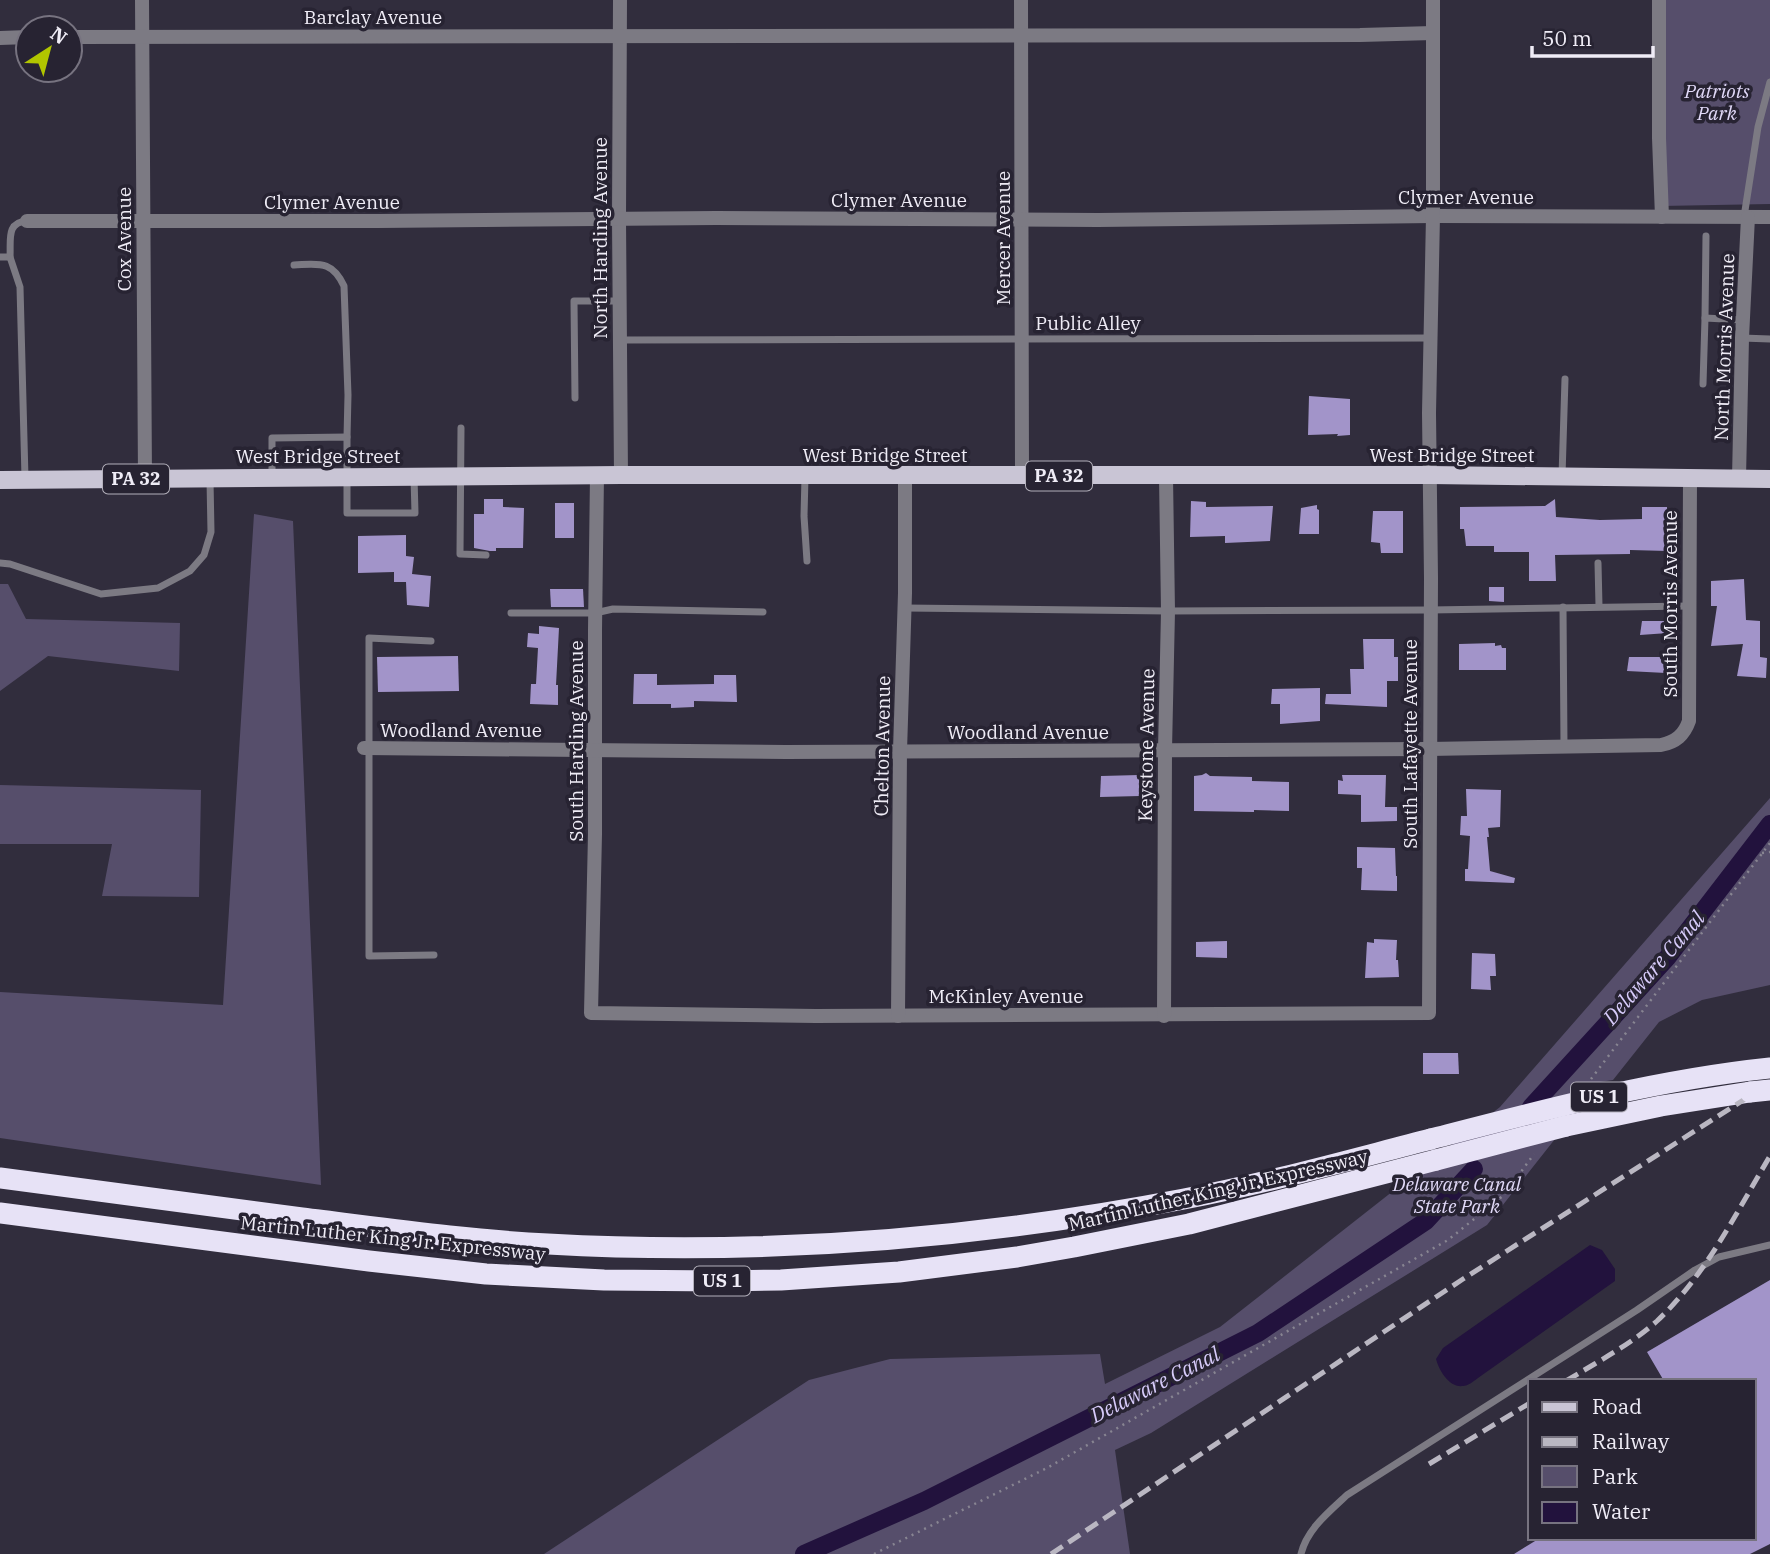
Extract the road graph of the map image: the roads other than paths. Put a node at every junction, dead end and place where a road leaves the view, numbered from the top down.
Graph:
1 (142, 0) edge
2 (620, 0) edge
3 (1021, 0) edge
4 (1433, 0) edge
5 (1658, 0) edge
6 (1433, 33) junction
7 (1021, 35) junction
8 (619, 36) junction
9 (84, 37) edge
10 (143, 37) junction
11 (1770, 82) edge
12 (1433, 216) junction
13 (1662, 217) junction
14 (1746, 217) junction
15 (1770, 217) edge
16 (619, 219) junction
17 (1022, 219) junction
18 (143, 220) junction
19 (27, 221) joint
20 (1706, 236) dead end
21 (0, 257) edge
22 (10, 257) junction
23 (294, 265) dead end
24 (619, 301) junction
25 (1705, 318) junction
26 (1743, 320) junction
27 (1431, 338) junction
28 (1742, 338) junction
29 (1022, 339) junction
30 (1770, 339) edge
31 (619, 340) junction
32 (1565, 379) dead end
33 (1703, 384) dead end
34 (575, 398) dead end
35 (461, 428) dead end
36 (347, 437) junction
37 (597, 475) junction
38 (621, 475) junction
39 (1430, 475) junction
40 (805, 476) junction
41 (905, 476) junction
42 (1166, 476) junction
43 (347, 477) junction
44 (414, 477) junction
45 (461, 477) junction
46 (1022, 477) junction
47 (1562, 477) junction
48 (210, 478) junction
49 (272, 478) junction
50 (1690, 478) junction
51 (1739, 478) junction
52 (1770, 478) edge
53 (145, 479) junction
54 (0, 480) edge
55 (25, 480) junction
56 (486, 555) dead end
57 (807, 561) dead end
58 (0, 563) edge
59 (1598, 563) dead end
60 (1599, 606) junction
61 (1689, 606) junction
62 (1563, 607) junction
63 (905, 608) junction
64 (1430, 610) junction
65 (1168, 611) junction
66 (763, 612) dead end
67 (511, 613) dead end
68 (595, 613) junction
69 (431, 641) dead end
70 (1686, 729) joint
71 (1564, 747) junction
72 (367, 748) junction
73 (1429, 749) junction
74 (595, 750) junction
75 (1165, 750) junction
76 (900, 751) junction
77 (434, 956) dead end
78 (591, 1006) joint
79 (1429, 1013) joint
80 (898, 1016) junction
81 (1164, 1016) junction
82 (1770, 1068) edge
83 (1763, 1092) edge
84 (0, 1178) edge
85 (0, 1213) edge
86 (1770, 1245) edge
87 (1528, 1379) edge
88 (1528, 1379) edge
89 (1301, 1554) edge

1 - 10 street, Cox Avenue
2 - 8 street, North Harding Avenue
3 - 7 street, Mercer Avenue
4 - 6 street, South Lafayette Avenue
5 - 13 street
6 - 7 street, Barclay Avenue
6 - 12 street, South Lafayette Avenue
7 - 8 street, Barclay Avenue
7 - 17 street, Mercer Avenue
8 - 10 street, Barclay Avenue
8 - 16 street, North Harding Avenue
9 - 10 street, Barclay Avenue
10 - 18 street, Cox Avenue
11 - 14 lane
12 - 13 street, Clymer Avenue
12 - 17 street, Clymer Avenue
12 - 27 street, South Lafayette Avenue
13 - 14 street, Clymer Avenue
14 - 15 street, Clymer Avenue
14 - 26 street, North Morris Avenue
16 - 17 street, Clymer Avenue
16 - 18 street, Clymer Avenue
16 - 24 street, North Harding Avenue
17 - 29 street, Mercer Avenue
18 - 19 street, Clymer Avenue
18 - 53 street, Cox Avenue
19 - 22 lane
20 - 25 lane
21 - 22 lane
22 - 55 lane
23 - 36 lane
24 - 31 street, North Harding Avenue
24 - 34 lane
25 - 26 lane
25 - 33 lane
26 - 28 street, North Morris Avenue
27 - 29 lane, Public Alley
27 - 39 street, South Lafayette Avenue
28 - 30 lane
28 - 51 street, North Morris Avenue
29 - 31 lane, Public Alley
29 - 46 street, Mercer Avenue
31 - 38 street, North Harding Avenue
32 - 47 lane
35 - 45 lane
36 - 43 lane
36 - 49 lane
37 - 38 main road, West Bridge Street / PA 32
37 - 45 main road, West Bridge Street / PA 32
37 - 68 street, South Harding Avenue
38 - 40 main road, West Bridge Street / PA 32
39 - 42 main road, West Bridge Street / PA 32
39 - 47 main road, West Bridge Street / PA 32
39 - 64 street, South Lafayette Avenue
40 - 41 main road, West Bridge Street / PA 32
40 - 57 lane
41 - 46 main road, West Bridge Street / PA 32
41 - 63 street, Chelton Avenue
42 - 46 main road, West Bridge Street / PA 32
42 - 65 street, Keystone Avenue
43 - 44 main road, West Bridge Street / PA 32
43 - 44 lane
43 - 49 main road, West Bridge Street / PA 32
44 - 45 main road, West Bridge Street / PA 32
45 - 56 lane
47 - 50 main road, West Bridge Street / PA 32
48 - 49 main road, West Bridge Street / PA 32
48 - 53 main road, West Bridge Street / PA 32
48 - 58 lane
50 - 51 main road, West Bridge Street / PA 32
50 - 61 street, South Morris Avenue
51 - 52 main road, West Bridge Street / PA 32
53 - 55 main road, West Bridge Street / PA 32
54 - 55 main road, West Bridge Street / PA 32
59 - 60 lane
60 - 61 lane
60 - 62 lane
61 - 70 street, South Morris Avenue
62 - 64 lane
62 - 71 lane
63 - 65 lane
63 - 76 street, Chelton Avenue
64 - 65 lane
64 - 73 street, South Lafayette Avenue
65 - 75 street, Keystone Avenue
66 - 68 lane
67 - 68 lane
68 - 74 street, South Harding Avenue
69 - 72 lane
70 - 71 street, Woodland Avenue
71 - 73 street, Woodland Avenue
72 - 74 street, Woodland Avenue
72 - 77 lane
73 - 75 street, Woodland Avenue
73 - 79 street, South Lafayette Avenue
74 - 76 street, Woodland Avenue
74 - 78 street, South Harding Avenue
75 - 76 street, Woodland Avenue
75 - 81 street, Keystone Avenue
76 - 80 street, Chelton Avenue
78 - 80 street, McKinley Avenue
79 - 81 street, McKinley Avenue
80 - 81 street, McKinley Avenue
82 - 84 highway, Martin Luther King Jr. Expressway / US 1, bridge
83 - 85 highway, Martin Luther King Jr. Expressway / US 1, bridge
86 - 87 lane
88 - 89 lane

